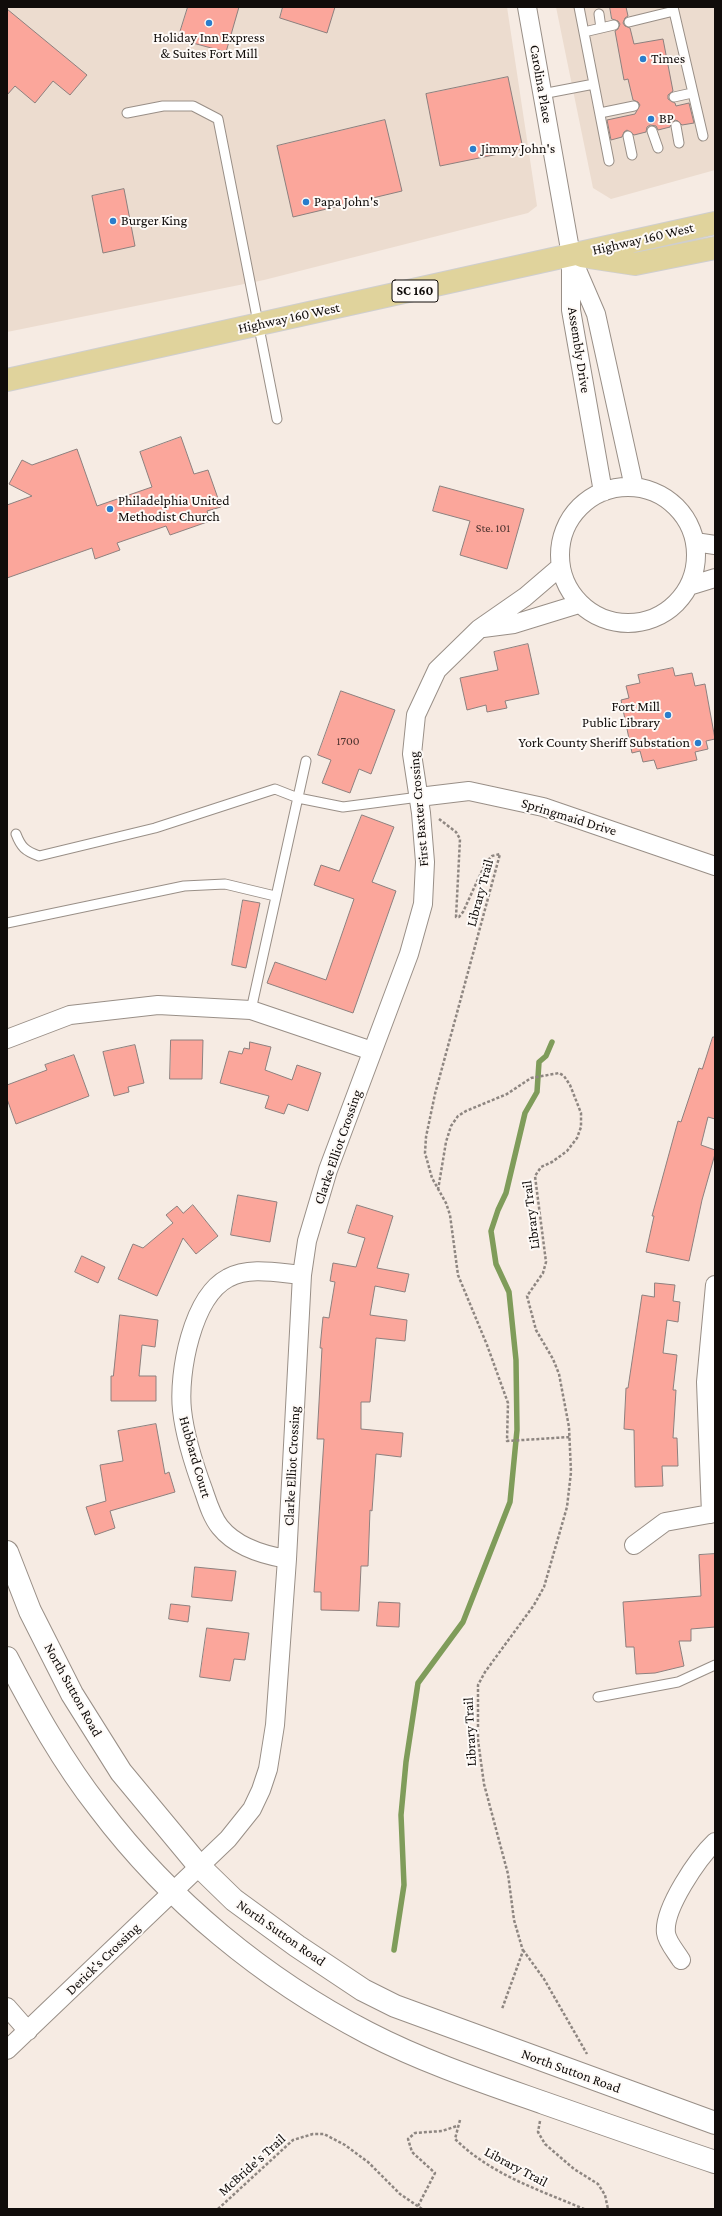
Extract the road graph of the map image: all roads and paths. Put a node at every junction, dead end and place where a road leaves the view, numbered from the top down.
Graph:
1 (526, 7) edge
2 (579, 7) edge
3 (647, 7) edge
4 (673, 9) edge
5 (599, 14) dead end
6 (649, 17) junction
7 (629, 22) dead end
8 (614, 25) dead end
9 (601, 28) junction
10 (584, 32) junction
11 (594, 84) junction
12 (692, 93) junction
13 (542, 94) junction
14 (674, 97) dead end
15 (634, 106) dead end
16 (128, 113) dead end
17 (600, 113) junction
18 (676, 126) dead end
19 (652, 131) dead end
20 (628, 136) dead end
21 (703, 136) dead end
22 (679, 143) dead end
23 (658, 148) dead end
24 (632, 155) dead end
25 (610, 160) dead end
26 (715, 223) edge
27 (715, 248) edge
28 (571, 255) junction
29 (258, 325) junction
30 (7, 380) edge
31 (277, 419) dead end
32 (634, 487) junction
33 (602, 492) junction
34 (695, 542) junction
35 (715, 545) edge
36 (560, 567) junction
37 (715, 578) edge
38 (689, 586) junction
39 (579, 604) junction
40 (479, 629) junction
41 (306, 761) dead end
42 (419, 797) junction
43 (298, 798) junction
44 (438, 819) dead end
45 (16, 834) dead end
46 (715, 866) edge
47 (275, 896) junction
48 (7, 923) edge
49 (251, 1010) junction
50 (7, 1039) edge
51 (372, 1051) junction
52 (438, 1190) junction
53 (302, 1275) junction
54 (715, 1285) edge
55 (710, 1381) edge
56 (570, 1437) junction
57 (713, 1514) edge
58 (634, 1545) dead end
59 (7, 1552) edge
60 (287, 1559) junction
61 (7, 1658) edge
62 (715, 1664) edge
63 (598, 1697) dead end
64 (715, 1842) edge
65 (199, 1866) junction
66 (172, 1892) junction
67 (522, 1948) junction
68 (681, 1960) dead end
69 (7, 2007) edge
70 (502, 2009) dead end
71 (28, 2031) junction
72 (7, 2050) edge
73 (588, 2057) dead end
74 (460, 2120) dead end
75 (540, 2120) dead end
76 (715, 2123) edge
77 (458, 2126) junction
78 (715, 2162) edge
79 (418, 2206) junction
80 (218, 2209) edge
81 (422, 2209) edge
82 (584, 2209) edge
83 (608, 2209) edge

1 - 13 street, Carolina Place
2 - 10 lane
3 - 6 lane
4 - 6 lane
4 - 12 lane
5 - 9 lane
6 - 7 lane
8 - 9 lane
9 - 10 lane
10 - 11 lane
11 - 13 lane
11 - 17 lane
12 - 14 lane
12 - 21 lane
13 - 28 street, Carolina Place
15 - 17 lane
16 - 29 lane
17 - 25 lane
18 - 22 lane
19 - 23 lane
20 - 24 lane
26 - 28 main road, Highway 160 West
27 - 28 main road, Highway 160 West
28 - 29 main road, Highway 160 West / SC 160
28 - 32 street, Assembly Drive
28 - 33 street, Assembly Drive
29 - 30 main road, Highway 160 West / SC 160
29 - 31 lane
32 - 33 street
32 - 34 street
33 - 36 street
34 - 35 street
34 - 38 street
36 - 39 street
36 - 40 street, First Baxter Crossing
37 - 38 street
38 - 39 street
39 - 40 street
40 - 42 street, First Baxter Crossing
41 - 43 lane
42 - 43 lane
42 - 46 street, Springmaid Drive
42 - 51 street, First Baxter Crossing
43 - 45 lane
43 - 47 lane
44 - 52 path, Library Trail
47 - 48 lane
47 - 49 lane
49 - 50 street
49 - 51 street
51 - 53 street, Clarke Elliot Crossing
52 - 56 path, Library Trail
52 - 56 path, Library Trail
53 - 60 street, Clarke Elliot Crossing
53 - 60 street, Hubbard Court
54 - 55 street
55 - 57 street
56 - 67 path, Library Trail
57 - 58 street
59 - 65 main road, North Sutton Road
60 - 65 street, Clarke Elliot Crossing
61 - 66 main road
62 - 63 lane
64 - 68 street
65 - 66 street, Derick's Crossing
65 - 76 main road, North Sutton Road
66 - 71 street, Derick's Crossing
66 - 78 main road
67 - 70 path, Library Trail
67 - 73 path, Library Trail
69 - 71 street
71 - 72 street, Derick's Crossing
74 - 77 path, Library Trail
75 - 83 path
77 - 79 path
77 - 82 path, Library Trail
79 - 80 path, McBride's Trail
79 - 81 path, McBride's Trail

